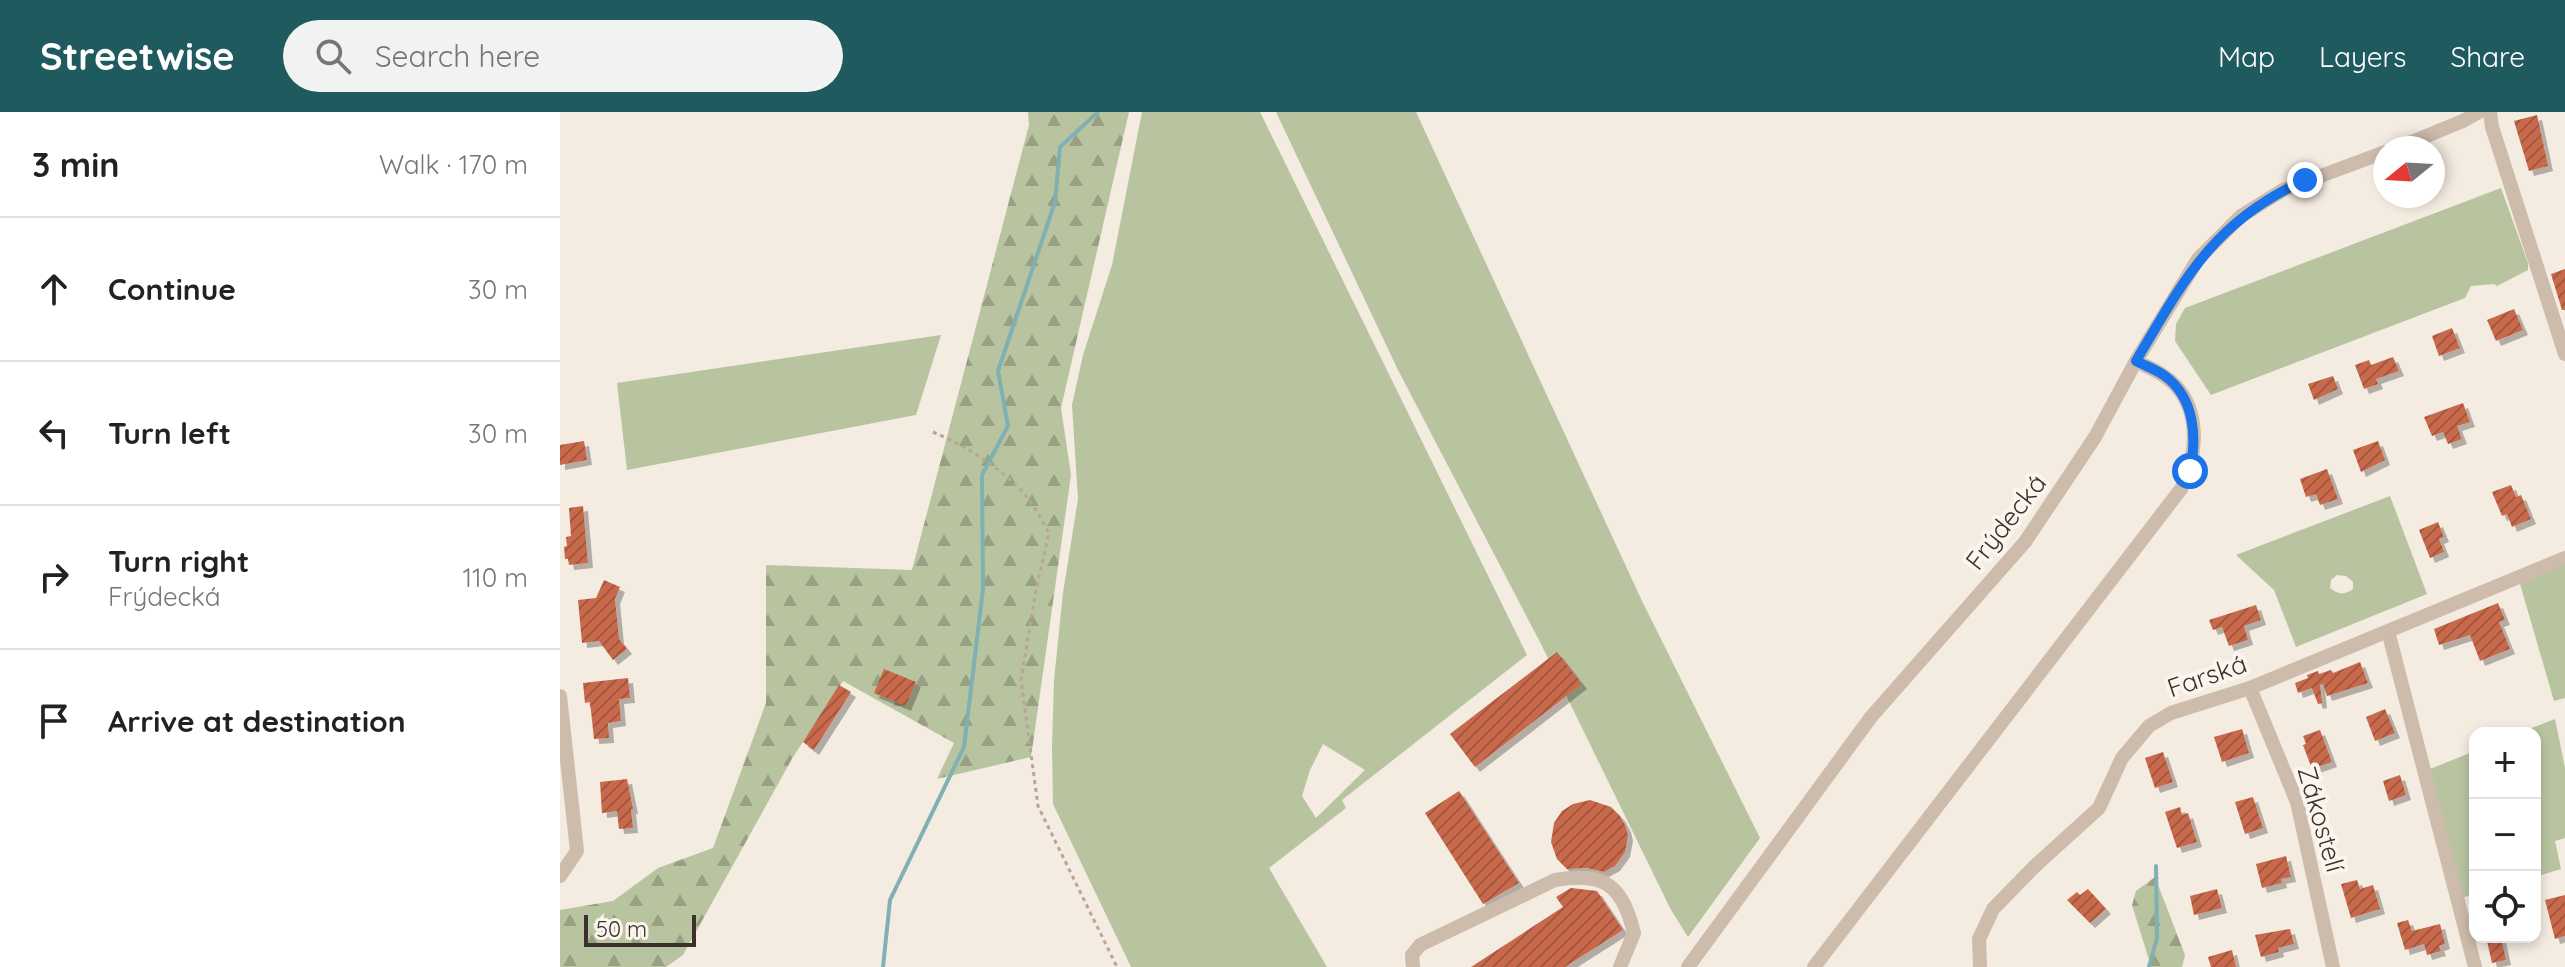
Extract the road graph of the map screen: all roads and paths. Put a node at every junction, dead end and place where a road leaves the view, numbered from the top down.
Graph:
1 (2479, 112) edge
2 (2490, 112) edge
3 (2426, 136) edge
4 (2373, 156) edge
5 (2565, 354) edge
6 (2136, 361) junction
7 (933, 432) dead end
8 (2565, 558) edge
9 (2388, 631) junction
10 (2250, 688) junction
11 (560, 696) edge
12 (560, 876) edge
13 (1117, 967) edge
14 (1413, 967) edge
15 (1620, 967) edge
16 (1688, 967) edge
17 (1814, 967) edge
18 (1980, 967) edge
19 (2333, 967) edge
20 (2475, 967) edge

1 - 3 street
2 - 5 street
4 - 6 street, Frýdecká
6 - 16 street, Frýdecká
6 - 17 street
7 - 13 path
8 - 9 street, Farská
9 - 10 street, Farská
9 - 20 street
10 - 18 street, Farská
10 - 19 street, Zákostelí
11 - 12 street
14 - 15 street

